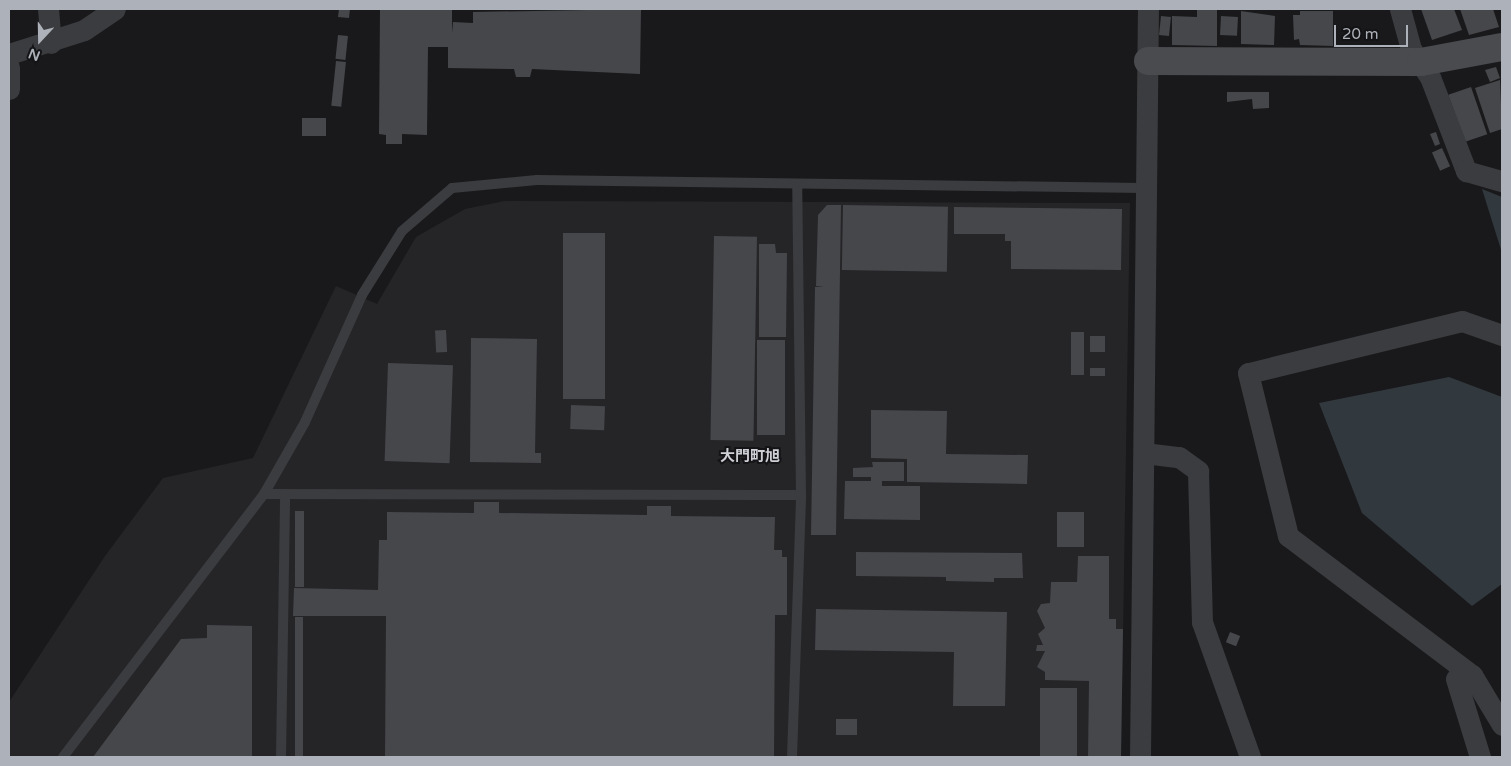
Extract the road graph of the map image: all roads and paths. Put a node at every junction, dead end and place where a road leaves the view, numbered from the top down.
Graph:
1 (48, 9) edge
2 (115, 9) edge
3 (1148, 9) edge
4 (1400, 9) edge
5 (51, 43) junction
6 (1502, 47) edge
7 (9, 54) edge
8 (1148, 61) junction
9 (1421, 62) junction
10 (9, 67) edge
11 (9, 90) edge
12 (1502, 182) edge
13 (798, 184) junction
14 (1144, 188) junction
15 (1502, 335) edge
16 (1144, 453) junction
17 (264, 494) junction
18 (285, 494) junction
19 (801, 495) junction
20 (1463, 670) junction
21 (1502, 726) edge
22 (63, 757) edge
23 (282, 757) edge
24 (792, 757) edge
25 (1140, 757) edge
26 (1250, 757) edge
27 (1480, 757) edge

1 - 5 street
2 - 5 street
3 - 8 street
4 - 9 street
5 - 7 street
6 - 9 street
8 - 9 street
8 - 14 street
9 - 12 street
10 - 11 street
13 - 14 lane
13 - 17 lane
13 - 19 lane
14 - 16 street
15 - 20 street
16 - 25 street
16 - 26 street
17 - 18 lane
17 - 22 lane
18 - 19 lane
18 - 23 lane
19 - 24 lane
20 - 21 street
20 - 27 street

